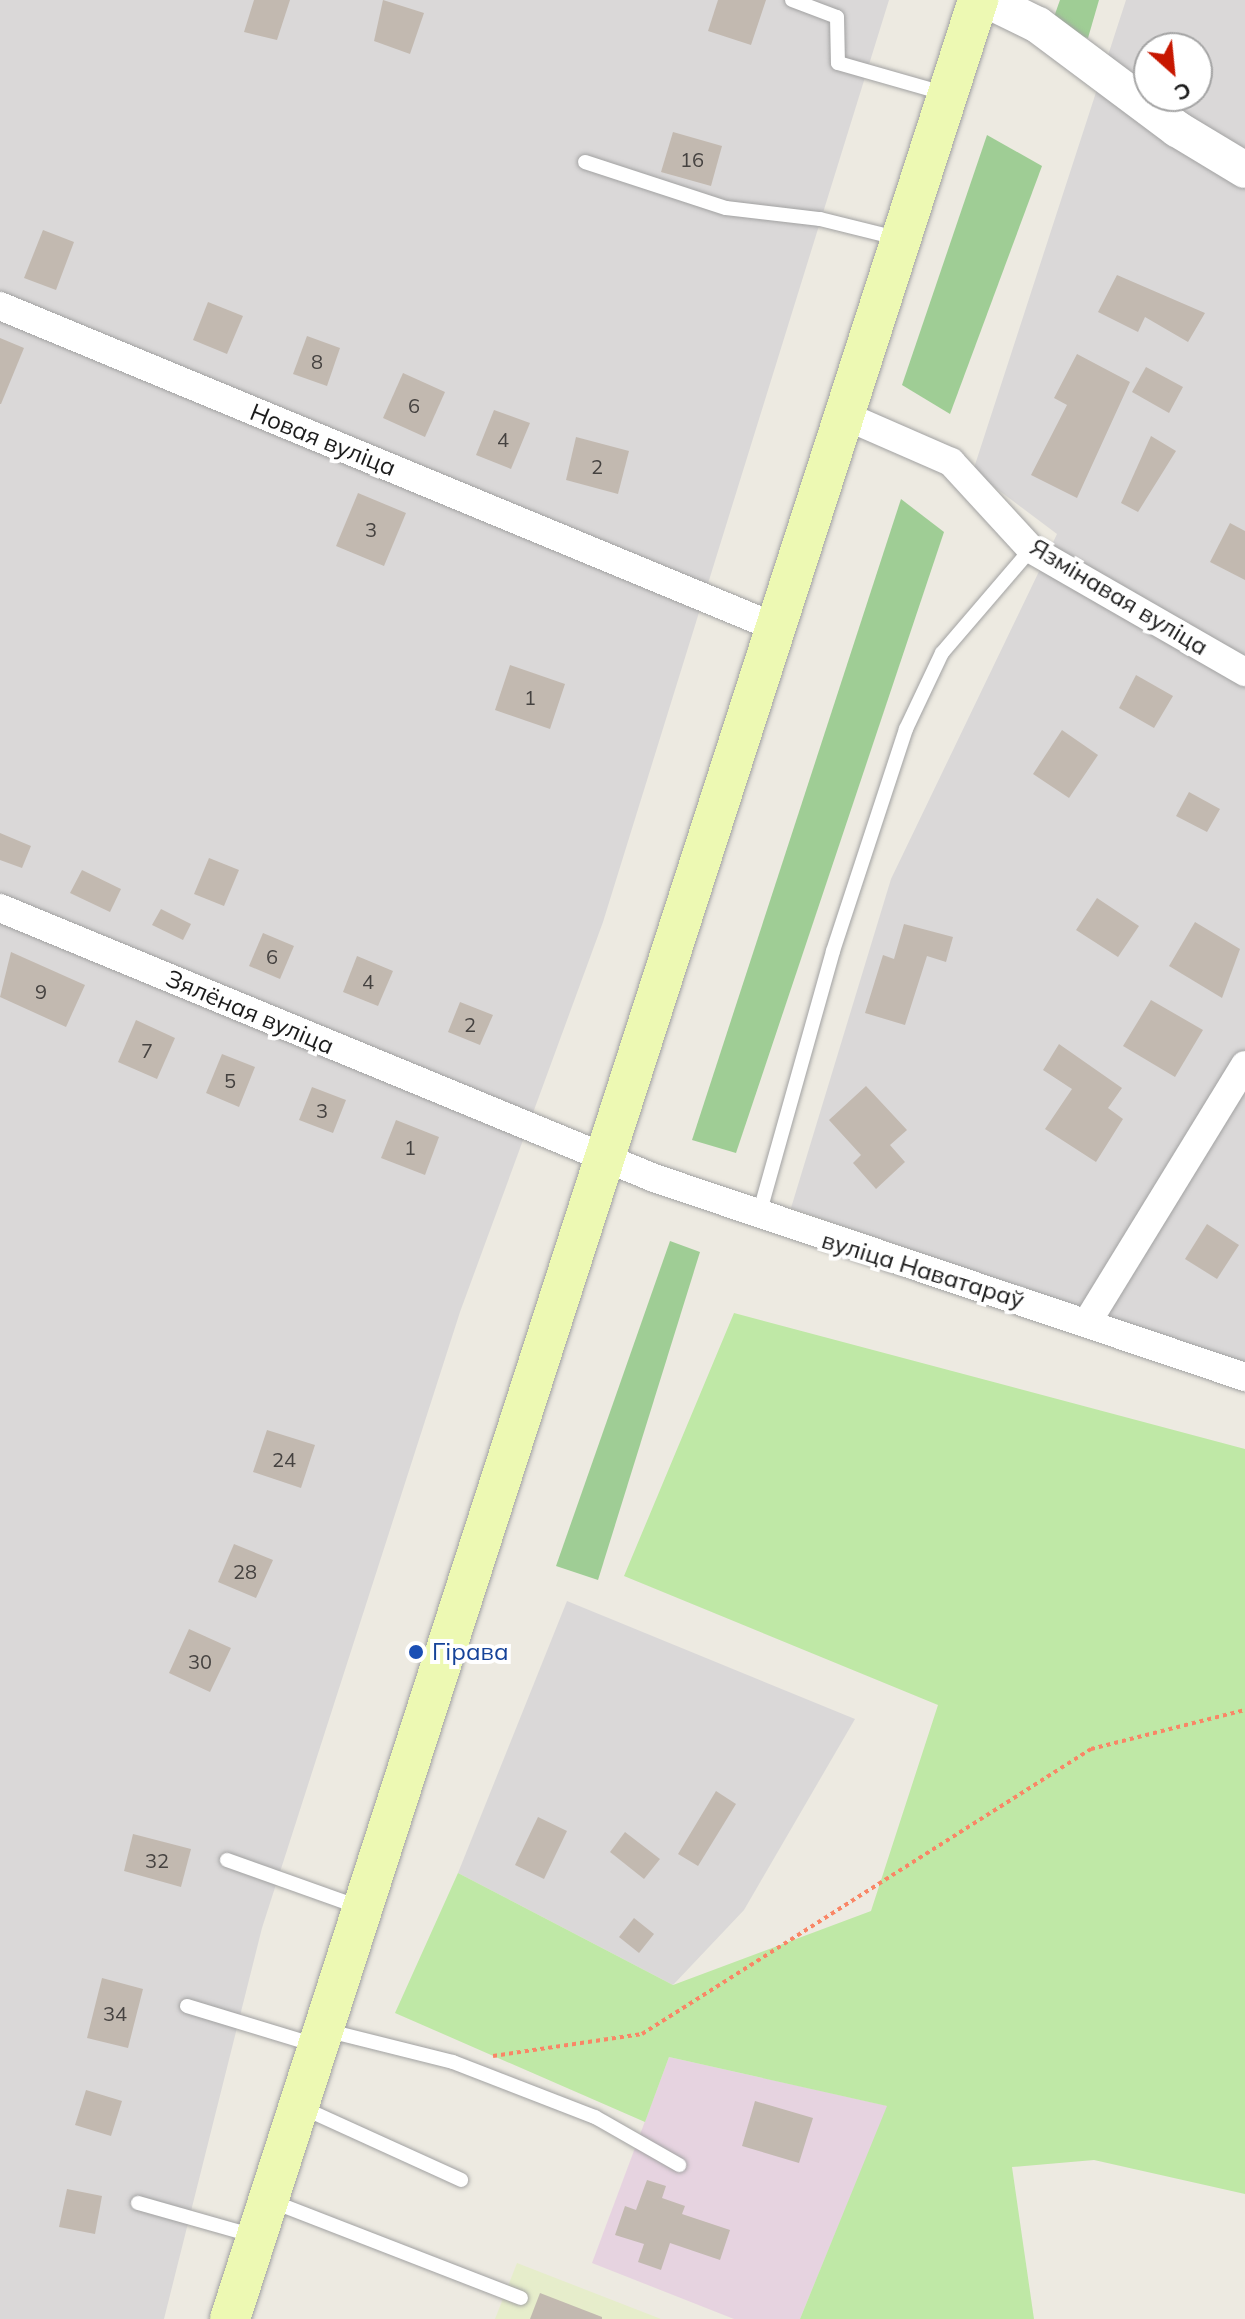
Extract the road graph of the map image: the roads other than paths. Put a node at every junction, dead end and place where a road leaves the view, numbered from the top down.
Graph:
1 (792, 0) edge
2 (978, 0) edge
3 (987, 0) edge
4 (947, 94) junction
5 (585, 162) dead end
6 (1245, 170) edge
7 (901, 239) junction
8 (0, 306) edge
9 (841, 414) junction
10 (1031, 549) junction
11 (775, 627) junction
12 (1245, 672) edge
13 (0, 908) edge
14 (1245, 1065) edge
15 (602, 1159) junction
16 (758, 1218) junction
17 (1088, 1321) junction
18 (1245, 1377) edge
19 (227, 1860) dead end
20 (360, 1907) junction
21 (187, 2006) dead end
22 (318, 2037) junction
23 (297, 2105) junction
24 (679, 2165) dead end
25 (461, 2180) dead end
26 (138, 2203) dead end
27 (262, 2218) junction
28 (521, 2298) dead end
29 (230, 2319) edge

1 - 4 lane
2 - 4 main road
3 - 6 street
4 - 7 main road
5 - 7 lane
7 - 9 main road
8 - 11 street, Новая вуліца
9 - 10 street, Язмінавая вуліца
9 - 11 main road
10 - 12 street, Язмінавая вуліца
10 - 16 lane
11 - 15 main road
13 - 15 street, Зялёная вуліца
14 - 17 street
15 - 16 street, вуліца Наватараў
15 - 20 main road
16 - 17 street, вуліца Наватараў
17 - 18 street, вуліца Наватараў
19 - 20 lane
20 - 22 main road
21 - 22 lane
22 - 23 main road
22 - 24 lane
23 - 25 lane
23 - 27 main road
26 - 27 lane
27 - 28 lane
27 - 29 main road

